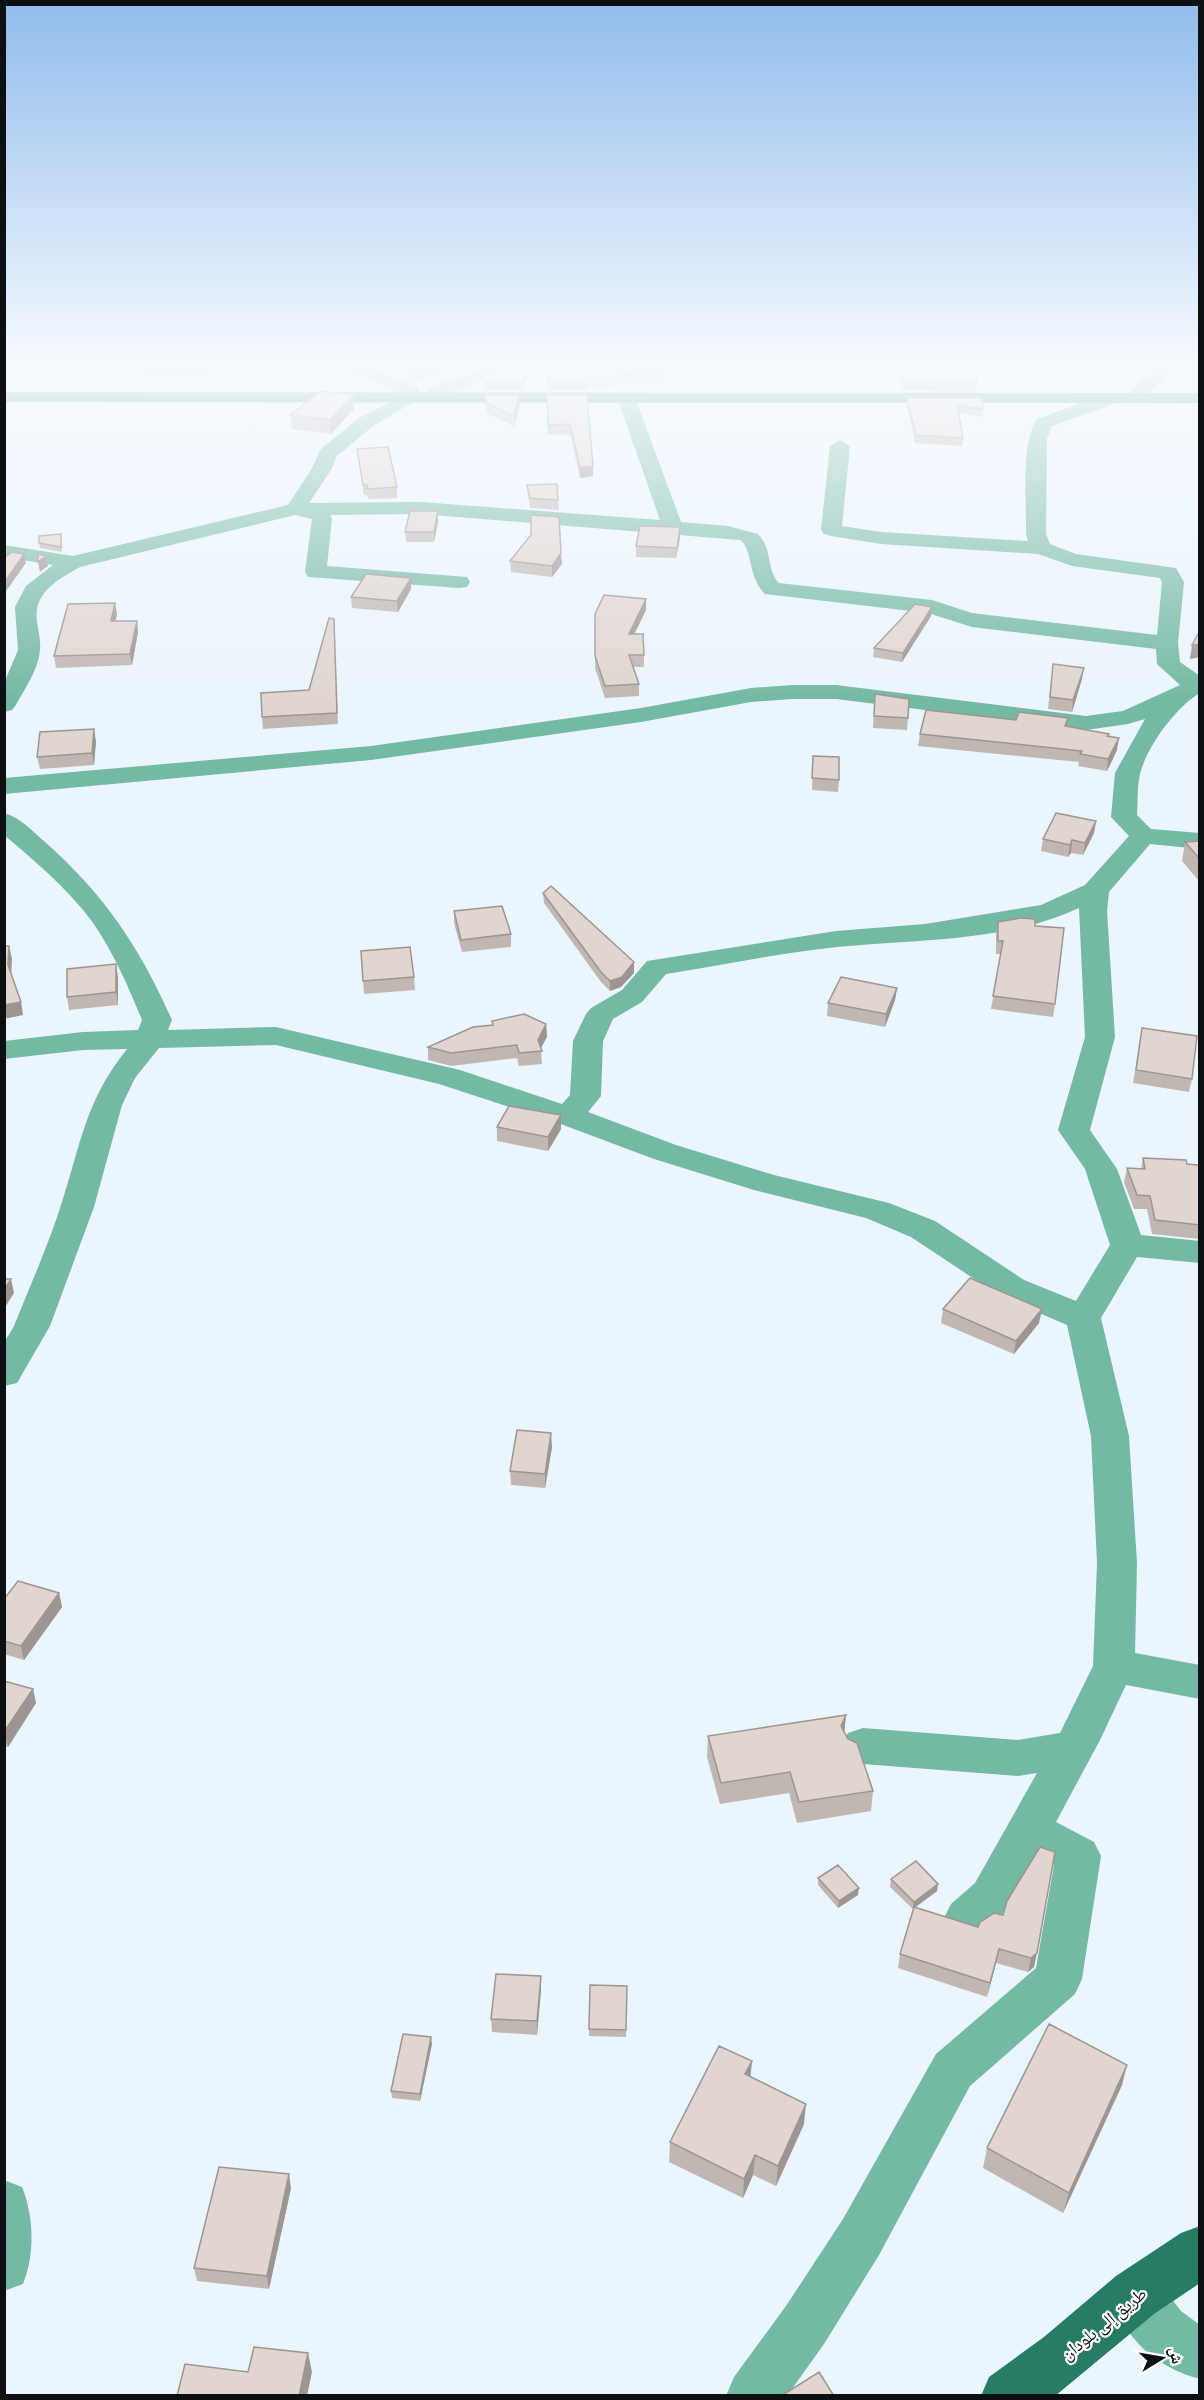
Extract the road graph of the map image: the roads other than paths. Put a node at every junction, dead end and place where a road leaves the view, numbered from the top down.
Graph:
1 (317, 477) edge
2 (654, 477) edge
3 (837, 477) edge
4 (1037, 477) edge
5 (296, 510) junction
6 (673, 529) junction
7 (1041, 548) junction
8 (4, 551) edge
9 (73, 562) junction
10 (459, 582) dead end
11 (1167, 643) junction
12 (1191, 687) edge
13 (4, 705) edge
14 (4, 786) edge
15 (4, 821) edge
16 (1143, 837) junction
17 (1200, 842) edge
18 (1095, 891) junction
19 (150, 1039) junction
20 (4, 1050) edge
21 (569, 1116) junction
22 (1127, 1245) junction
23 (1200, 1252) edge
24 (1083, 1318) junction
25 (4, 1374) edge
26 (1114, 1666) junction
27 (1200, 1682) edge
28 (863, 1746) dead end
29 (1073, 1749) junction
30 (1030, 1830) junction
31 (967, 1918) dead end
32 (4, 2205) edge
33 (1200, 2252) edge
34 (4, 2265) edge
35 (1135, 2295) junction
36 (1200, 2352) edge
37 (753, 2396) edge
38 (1008, 2396) edge

1 - 5 street
2 - 6 street
3 - 7 street
4 - 7 street
5 - 6 street
5 - 9 street
5 - 10 street
6 - 11 street
7 - 11 street
8 - 9 street
9 - 13 street
11 - 12 street
12 - 14 street
12 - 16 street
15 - 19 street
16 - 17 street
16 - 18 street
18 - 21 street
18 - 22 street
19 - 20 street
19 - 21 street
19 - 25 street
21 - 24 street
22 - 23 street
22 - 24 street
24 - 26 street
26 - 27 street
26 - 29 street
28 - 29 street
29 - 30 street
30 - 31 street
30 - 37 street
32 - 34 street
33 - 35 main road, طريق إلى بلودان
35 - 36 street
35 - 38 main road, طريق إلى بلودان

